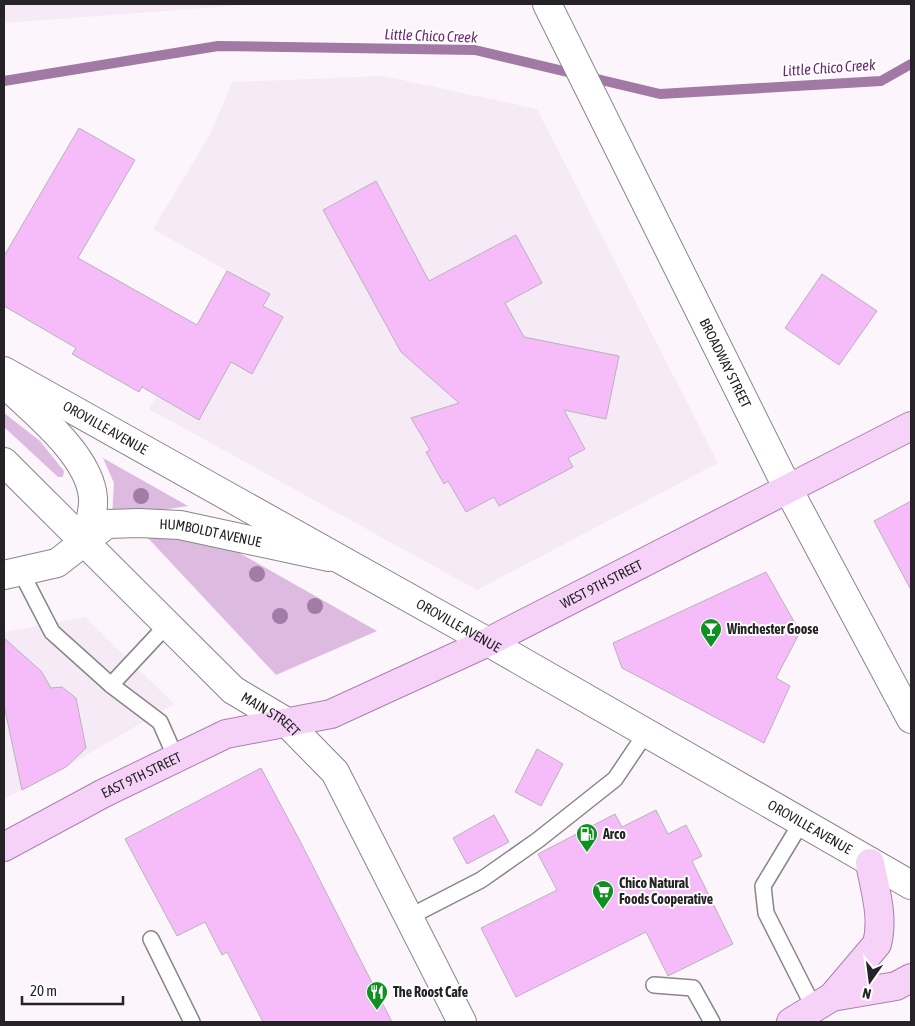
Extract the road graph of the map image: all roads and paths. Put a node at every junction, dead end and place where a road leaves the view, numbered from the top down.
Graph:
1 (547, 4) edge
2 (4, 371) edge
3 (4, 383) edge
4 (911, 426) edge
5 (4, 462) edge
6 (788, 489) junction
7 (84, 543) junction
8 (343, 560) junction
9 (12, 574) edge
10 (167, 626) junction
11 (488, 642) junction
12 (111, 685) junction
13 (911, 719) edge
14 (285, 721) junction
15 (646, 733) junction
16 (176, 758) junction
17 (801, 823) junction
18 (4, 847) edge
19 (870, 863) junction
20 (911, 886) edge
21 (409, 917) junction
22 (151, 939) dead end
23 (911, 978) edge
24 (654, 985) dead end
25 (823, 1003) junction
26 (192, 1022) edge
27 (462, 1022) edge
28 (712, 1022) edge
29 (790, 1022) edge

1 - 6 main road, BROADWAY STREET
2 - 8 main road, OROVILLE AVENUE
3 - 7 main road
4 - 6 main road, WEST 9TH STREET
5 - 7 main road, MAIN STREET
6 - 11 main road, WEST 9TH STREET
6 - 13 main road, BROADWAY STREET
7 - 8 main road, HUMBOLDT AVENUE
7 - 9 main road, HUMBOLDT AVENUE
7 - 10 main road, MAIN STREET
8 - 11 main road, OROVILLE AVENUE
9 - 12 lane
10 - 12 lane
10 - 14 main road, MAIN STREET
11 - 14 main road, WEST 9TH STREET
11 - 15 main road, OROVILLE AVENUE
12 - 16 lane
14 - 16 main road, EAST 9TH STREET
14 - 21 main road, MAIN STREET
15 - 17 main road, OROVILLE AVENUE
15 - 21 lane
16 - 18 main road, EAST 9TH STREET
17 - 19 main road, OROVILLE AVENUE
17 - 25 lane
19 - 20 main road, OROVILLE AVENUE
19 - 25 main road
21 - 27 main road, MAIN STREET
22 - 26 lane
23 - 25 main road
24 - 28 lane
25 - 29 main road

